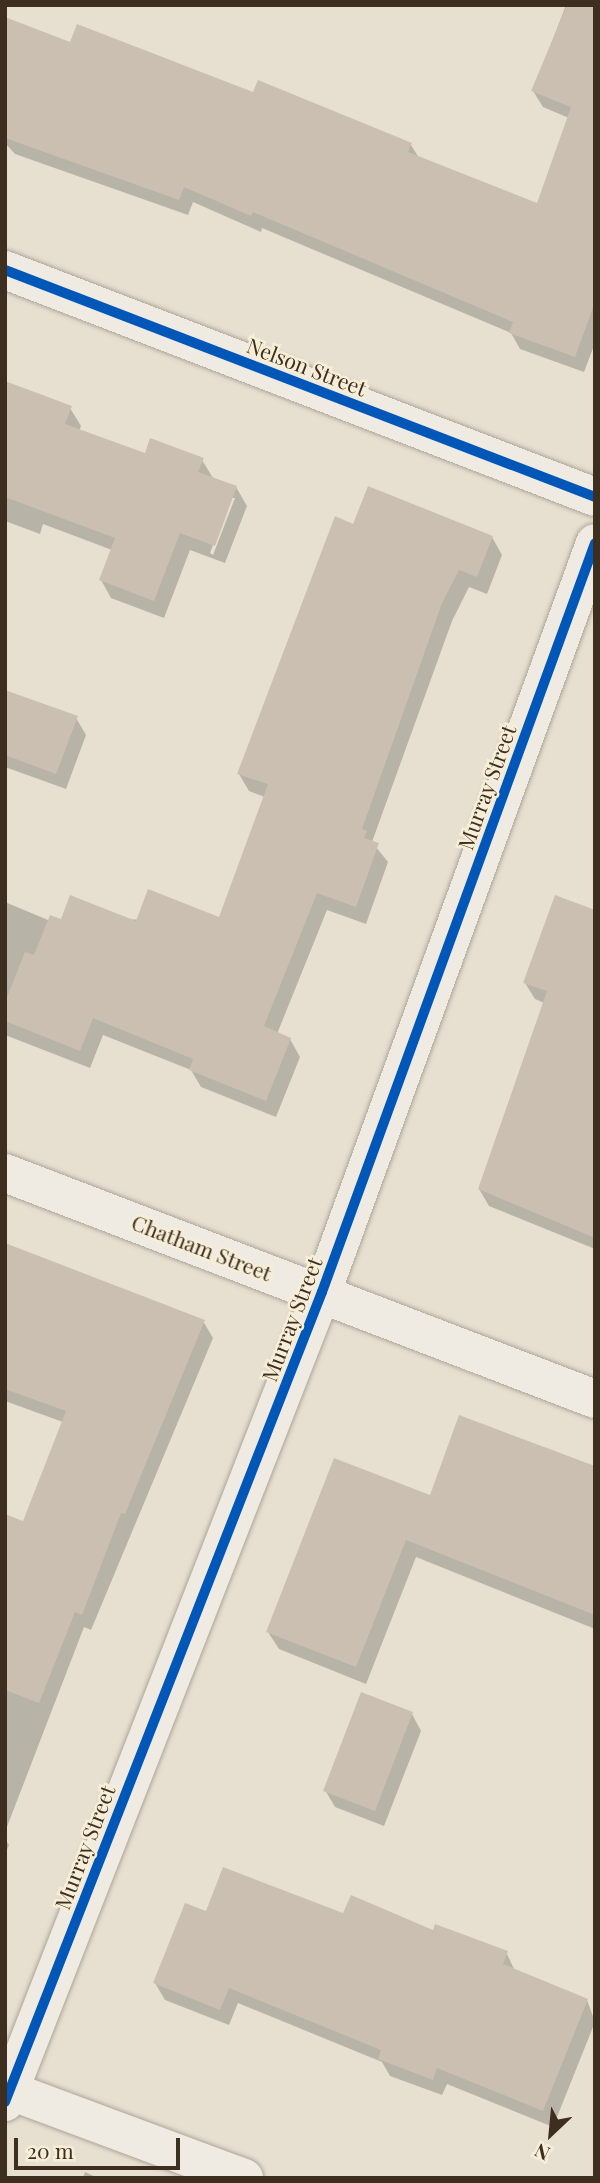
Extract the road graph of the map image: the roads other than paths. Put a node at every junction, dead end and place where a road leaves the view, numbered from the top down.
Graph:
1 (5, 270) edge
2 (595, 497) edge
3 (595, 543) edge
4 (5, 1172) edge
5 (322, 1293) junction
6 (595, 1399) edge
7 (7, 2094) edge
8 (244, 2178) edge

1 - 2 street, Nelson Street
3 - 5 street, Murray Street
4 - 5 street, Chatham Street
5 - 6 street, Chatham Street
5 - 7 street, Murray Street
7 - 8 street

